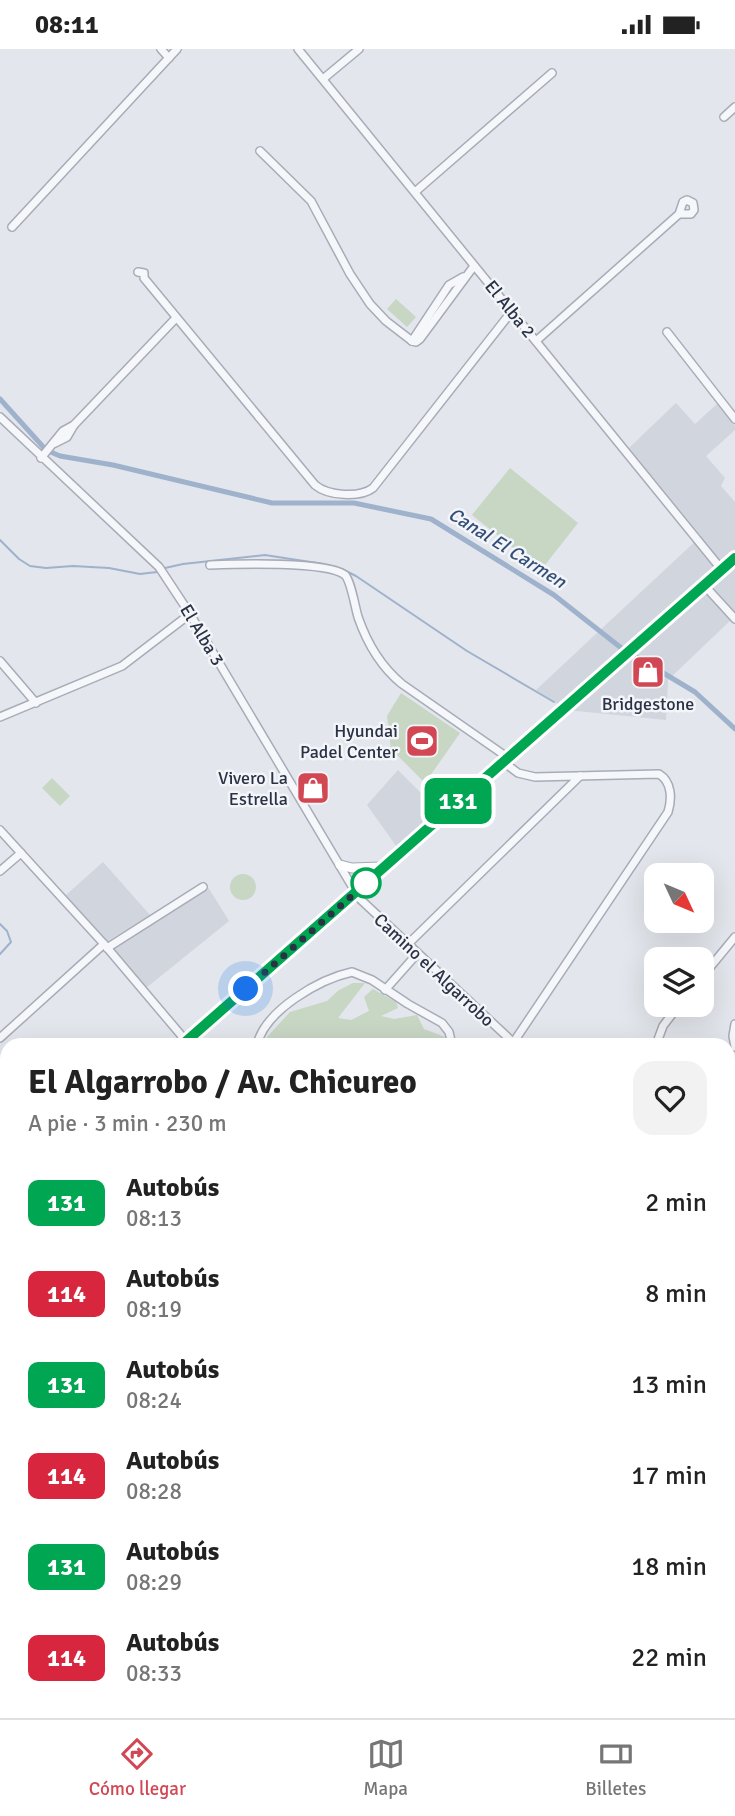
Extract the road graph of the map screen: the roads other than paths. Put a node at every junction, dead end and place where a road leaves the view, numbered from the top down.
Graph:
1 (161, 49) edge
2 (177, 49) edge
3 (298, 49) edge
4 (359, 49) edge
5 (169, 58) junction
6 (552, 73) dead end
7 (323, 79) junction
8 (735, 107) edge
9 (724, 117) dead end
10 (260, 151) dead end
11 (415, 192) junction
12 (679, 214) dead end
13 (12, 227) dead end
14 (474, 266) junction
15 (144, 278) dead end
16 (512, 311) junction
17 (176, 318) junction
18 (667, 332) dead end
19 (536, 341) junction
20 (0, 417) edge
21 (735, 419) edge
22 (48, 451) junction
23 (735, 558) edge
24 (210, 565) dead end
25 (722, 569) junction
26 (704, 585) junction
27 (190, 614) junction
28 (735, 619) edge
29 (0, 661) edge
30 (36, 703) junction
31 (0, 717) edge
32 (504, 759) junction
33 (580, 776) junction
34 (0, 831) edge
35 (21, 853) junction
36 (340, 865) joint
37 (383, 867) junction
38 (0, 871) edge
39 (349, 872) junction
40 (203, 887) dead end
41 (356, 893) junction
42 (734, 938) edge
43 (407, 945) junction
44 (105, 946) junction
45 (416, 954) junction
46 (714, 962) edge
47 (385, 990) junction
48 (670, 1017) edge
49 (0, 1038) edge
50 (180, 1038) edge
51 (190, 1038) edge
52 (260, 1038) edge
53 (450, 1038) edge
54 (508, 1038) edge
55 (519, 1038) edge
56 (659, 1038) edge

1 - 5 street
2 - 5 street
3 - 7 street, El Alba 2
4 - 7 street
5 - 13 street
6 - 11 street
7 - 11 street, El Alba 2
8 - 9 street
10 - 14 street
11 - 14 street, El Alba 2
12 - 19 street
14 - 16 street, El Alba 2
15 - 17 street
16 - 17 street
16 - 19 street, El Alba 2
17 - 22 street
18 - 21 street
19 - 25 street, El Alba 2
20 - 22 street, El Alba 3
22 - 27 street, El Alba 3
23 - 25 main road
24 - 32 street
25 - 26 main road
26 - 28 street
26 - 32 main road
27 - 30 street
27 - 36 street, El Alba 3
29 - 30 street
30 - 31 street
32 - 33 street
32 - 37 main road
33 - 43 street
33 - 55 street
34 - 35 street
35 - 38 street
35 - 44 street
36 - 39 main road
37 - 39 main road
37 - 41 main road
39 - 41 street
40 - 44 street
41 - 43 street, Camino el Algarrobo
41 - 51 main road
42 - 46 street
43 - 45 street, Camino el Algarrobo
44 - 49 street
44 - 50 street
45 - 47 street
45 - 54 street, Camino el Algarrobo
47 - 52 street
47 - 53 street
48 - 56 street

